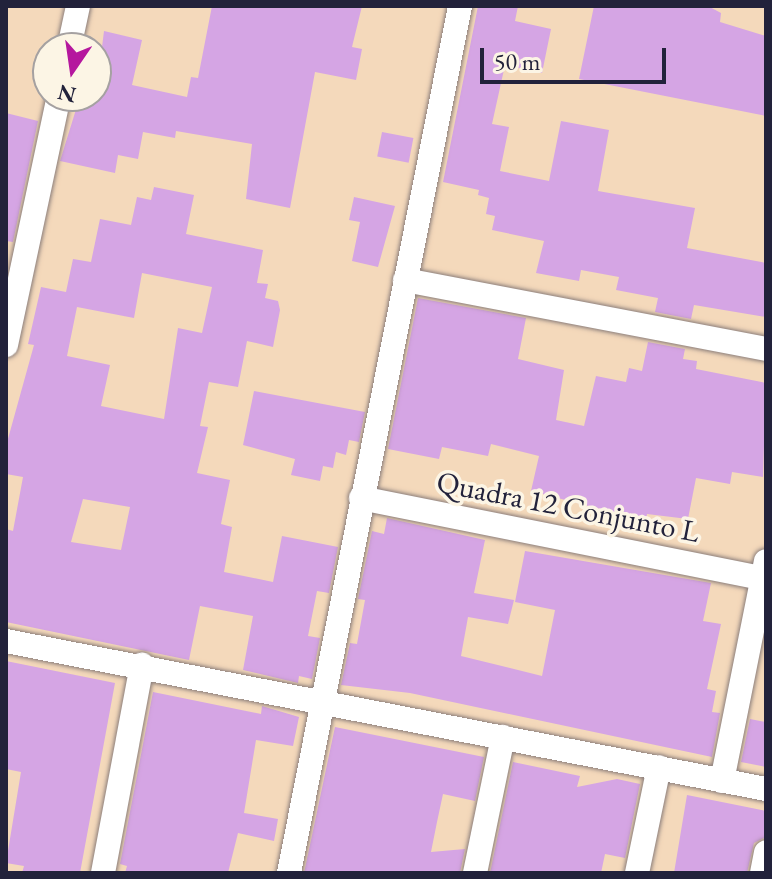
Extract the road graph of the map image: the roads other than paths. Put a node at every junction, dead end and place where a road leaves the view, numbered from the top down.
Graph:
1 (78, 6) edge
2 (460, 6) edge
3 (72, 32) edge
4 (56, 112) edge
5 (405, 280) junction
6 (6, 345) edge
7 (766, 349) edge
8 (361, 498) junction
9 (764, 570) edge
10 (6, 641) edge
11 (142, 665) junction
12 (321, 704) junction
13 (503, 737) junction
14 (659, 767) junction
15 (722, 781) junction
16 (766, 789) edge
17 (766, 852) edge
18 (103, 873) edge
19 (289, 873) edge
20 (475, 873) edge
21 (637, 873) edge
22 (762, 873) edge

1 - 3 street
2 - 5 street
4 - 6 street
5 - 7 street
5 - 8 street
8 - 9 street, Quadra 12 Conjunto L
8 - 12 street
9 - 15 street
10 - 11 street
11 - 12 street
11 - 18 street
12 - 13 street
12 - 19 street
13 - 14 street
13 - 20 street
14 - 15 street
14 - 21 street
15 - 16 street
17 - 22 street

